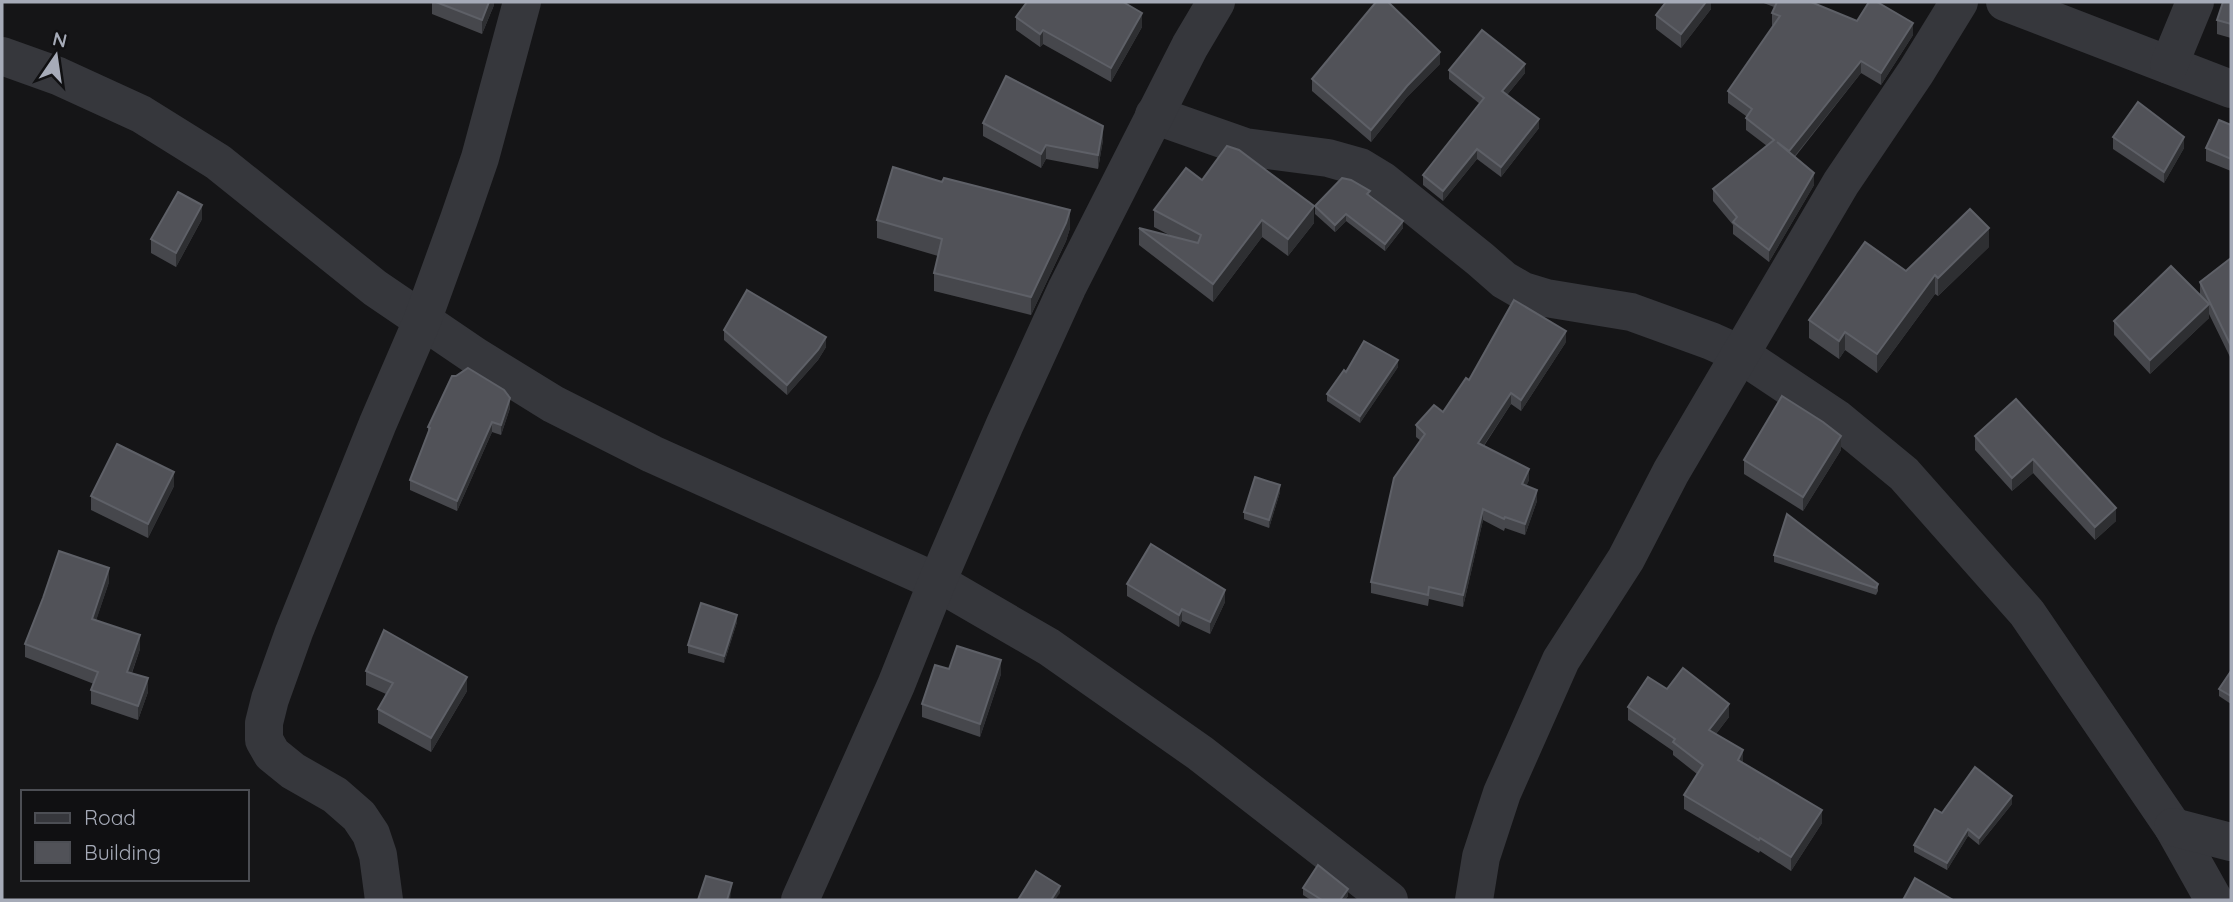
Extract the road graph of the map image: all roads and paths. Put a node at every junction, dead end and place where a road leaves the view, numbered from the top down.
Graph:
1 (522, 2) edge
2 (1216, 2) edge
3 (1959, 2) edge
4 (2005, 2) edge
5 (2195, 2) edge
6 (2, 56) edge
7 (2169, 65) junction
8 (2231, 89) edge
9 (1154, 115) junction
10 (422, 321) junction
11 (1740, 354) junction
12 (937, 582) junction
13 (2173, 827) junction
14 (2231, 842) edge
15 (384, 900) edge
16 (800, 900) edge
17 (1389, 900) edge
18 (1474, 900) edge
19 (2214, 900) edge

1 - 10 street
2 - 9 street
3 - 11 street
4 - 7 street
5 - 7 street
6 - 10 street
7 - 8 street
9 - 11 street
9 - 12 street
10 - 12 street
10 - 15 street
11 - 13 street
11 - 18 street
12 - 16 street
12 - 17 street
13 - 14 street
13 - 19 street

